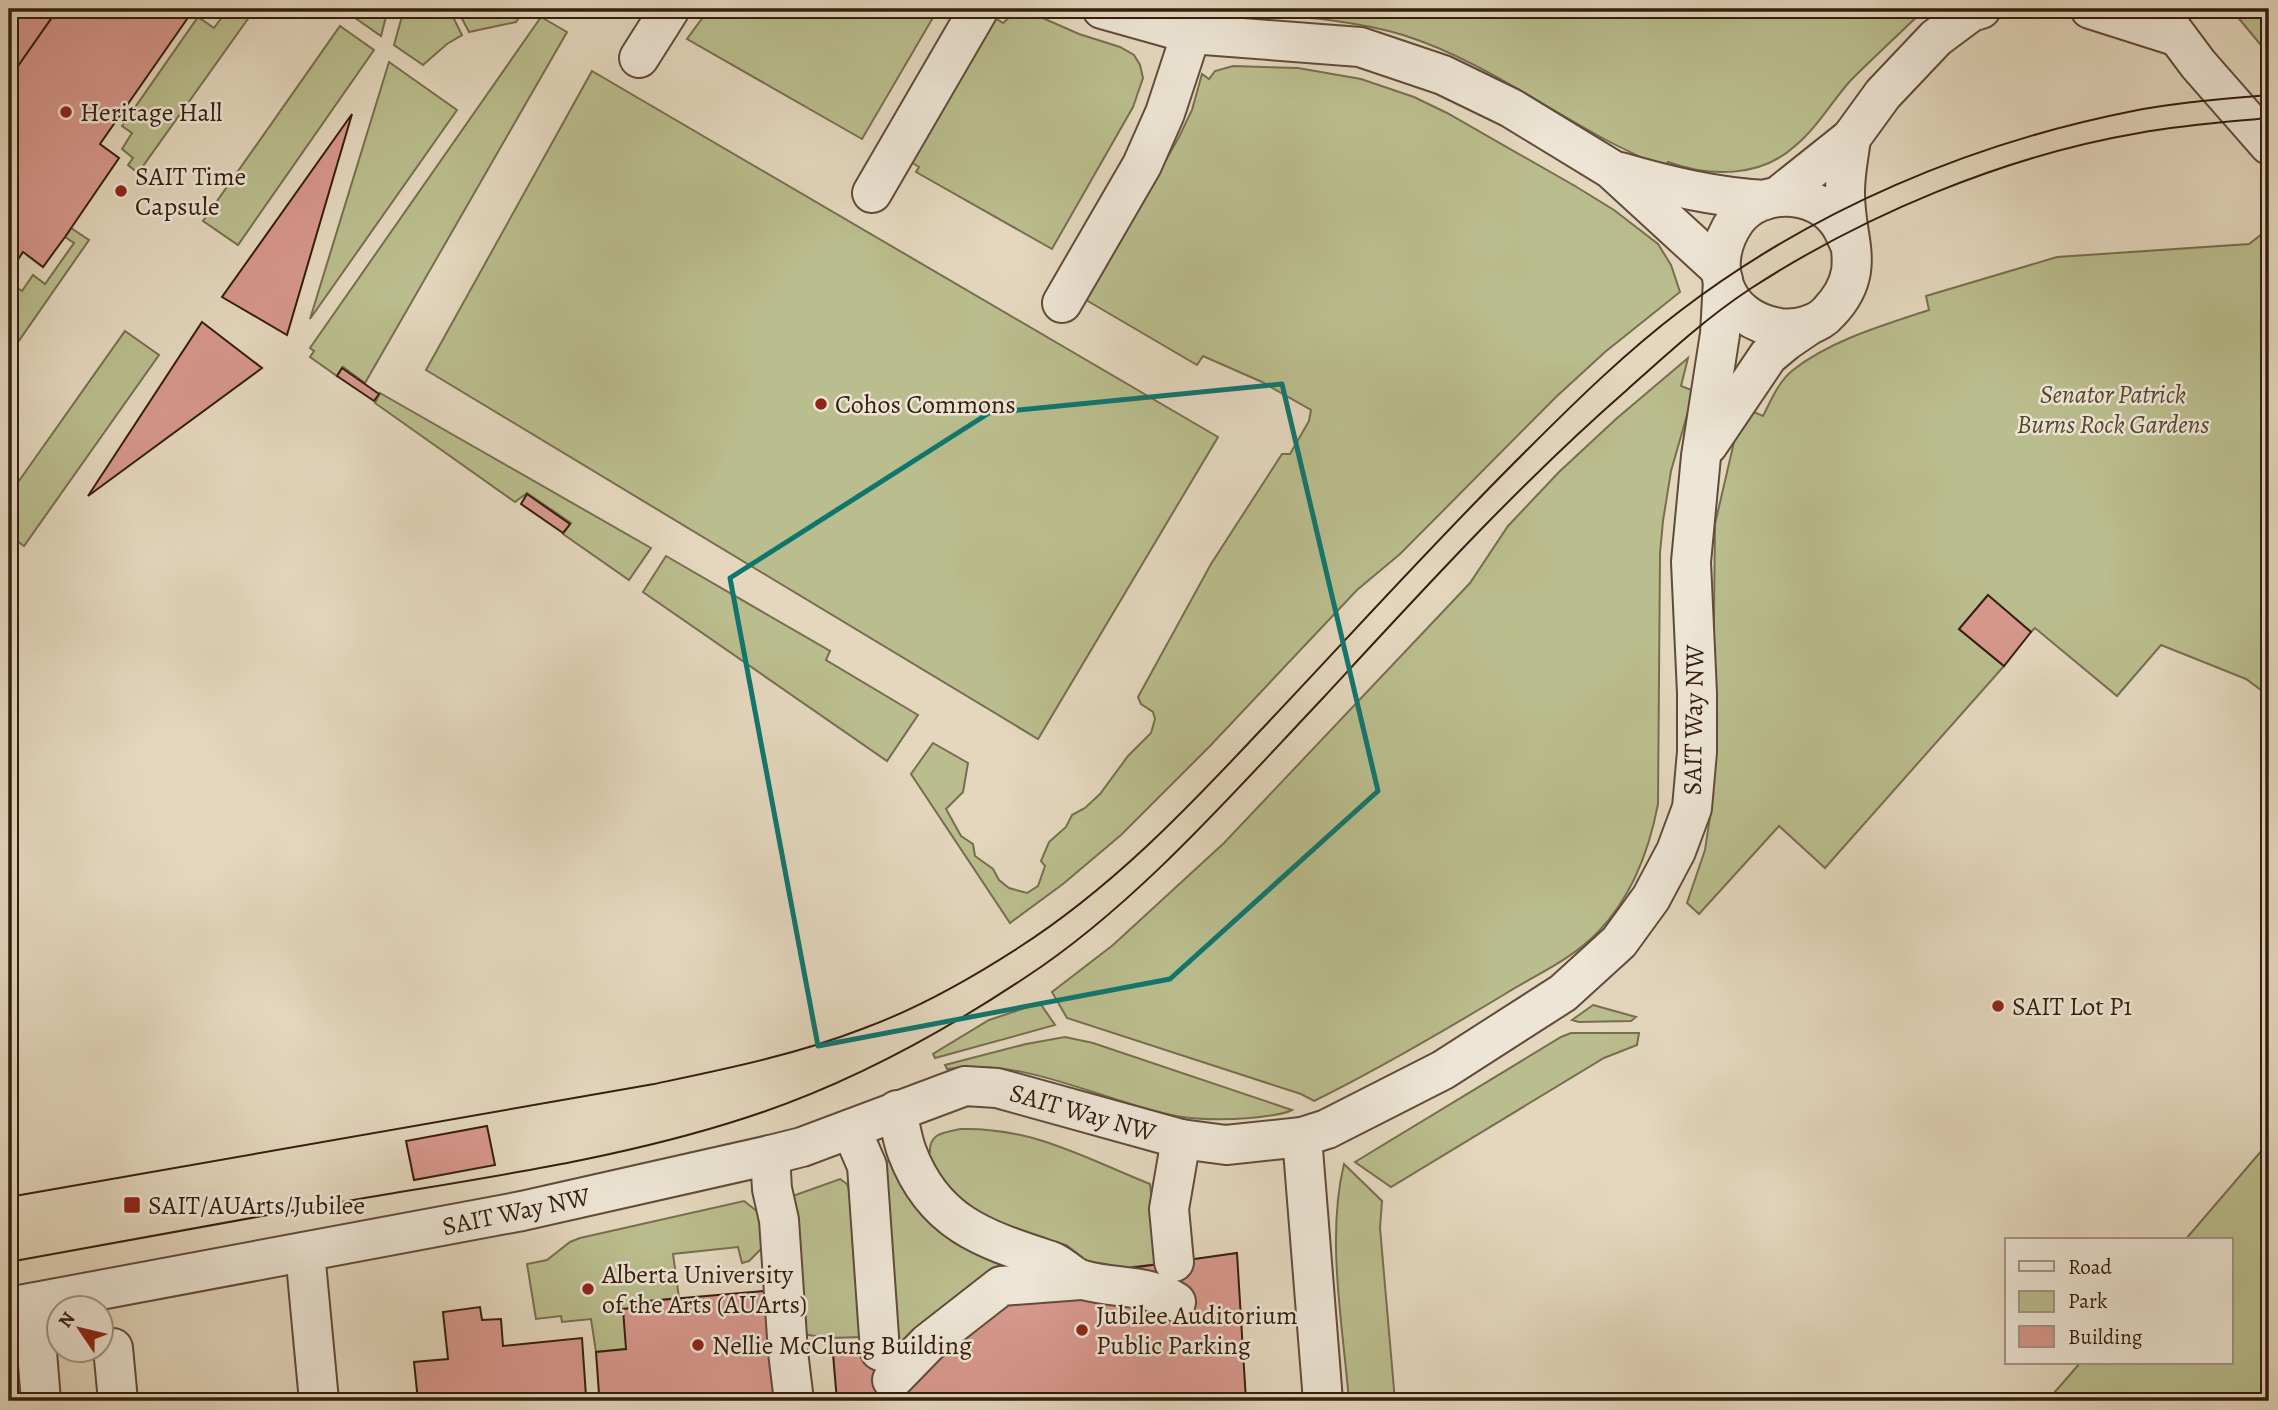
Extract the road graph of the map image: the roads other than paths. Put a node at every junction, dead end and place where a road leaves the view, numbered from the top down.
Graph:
1 (670, 9) edge
2 (979, 9) edge
3 (1102, 9) edge
4 (2090, 9) edge
5 (1975, 10) edge
6 (2166, 22) edge
7 (1191, 34) junction
8 (639, 58) dead end
9 (1851, 138) junction
10 (2269, 145) edge
11 (1611, 169) junction
12 (872, 193) dead end
13 (1771, 199) junction
14 (1851, 247) junction
15 (1721, 274) junction
16 (1062, 303) dead end
17 (1811, 324) junction
18 (1701, 456) junction
19 (897, 1110) junction
20 (851, 1129) junction
21 (1302, 1137) junction
22 (1181, 1139) junction
23 (770, 1155) junction
24 (305, 1252) junction
25 (1174, 1262) dead end
26 (1081, 1280) junction
27 (1120, 1286) junction
28 (1176, 1302) dead end
29 (21, 1305) edge
30 (974, 1341) dead end
31 (115, 1364) edge
32 (41, 1401) edge
33 (118, 1401) edge
34 (319, 1401) edge
35 (794, 1401) edge
36 (1322, 1401) edge

1 - 8 street
2 - 12 street
3 - 7 street
4 - 6 street
5 - 9 street
6 - 10 street
7 - 11 street
7 - 16 street
9 - 13 street
9 - 14 street
11 - 13 street
11 - 15 street
13 - 14 street
13 - 15 street
14 - 17 street
15 - 17 street
15 - 18 street, SAIT Way NW
17 - 18 street
18 - 21 street, SAIT Way NW
19 - 20 street, SAIT Way NW
19 - 22 street, SAIT Way NW
19 - 26 street
20 - 23 street, SAIT Way NW
20 - 26 street
21 - 22 street, SAIT Way NW
21 - 36 street
22 - 25 street
23 - 24 street, SAIT Way NW
23 - 35 street
24 - 29 street, SAIT Way NW
24 - 34 street
26 - 27 street
27 - 28 street
27 - 30 street
29 - 32 street
31 - 33 street

